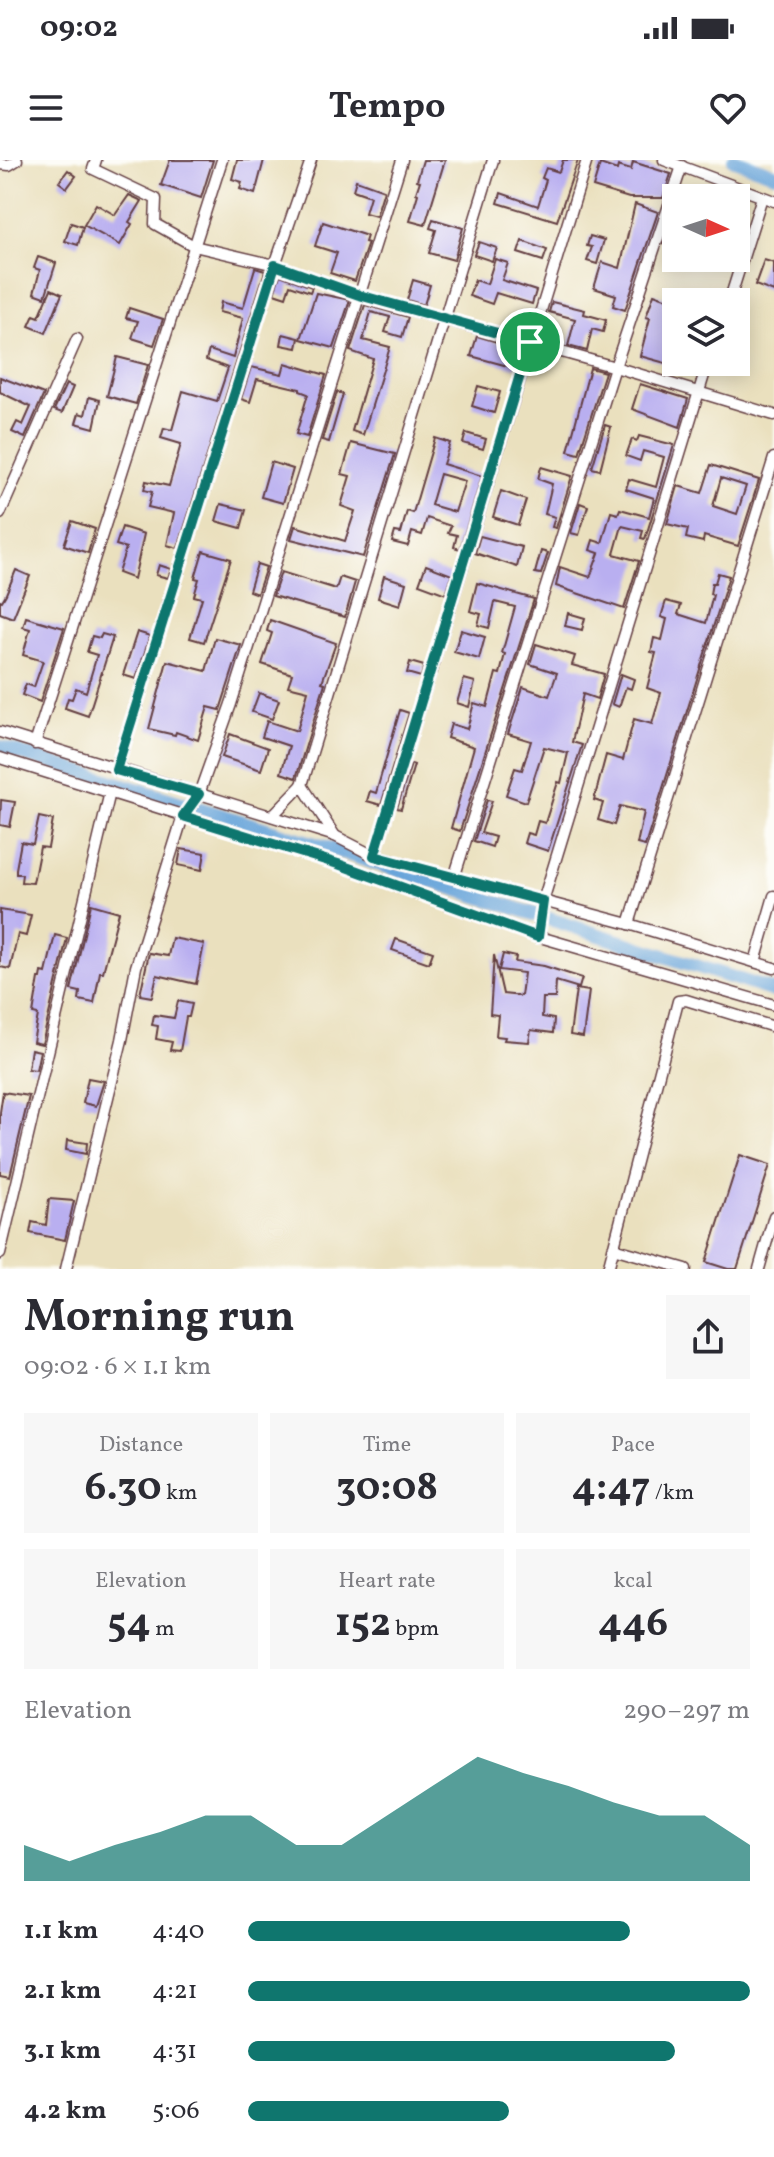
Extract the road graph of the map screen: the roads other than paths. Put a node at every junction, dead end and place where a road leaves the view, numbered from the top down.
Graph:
1 (17, 160) edge
2 (96, 160) edge
3 (222, 160) edge
4 (311, 160) edge
5 (402, 160) edge
6 (493, 160) edge
7 (587, 160) edge
8 (664, 160) edge
9 (0, 164) edge
10 (682, 166) junction
11 (762, 197) junction
12 (774, 201) edge
13 (194, 246) junction
14 (275, 265) junction
15 (733, 288) edge
16 (359, 295) junction
17 (444, 319) junction
18 (77, 339) dead end
19 (530, 342) junction
20 (615, 367) junction
21 (703, 376) edge
22 (698, 392) junction
23 (774, 415) edge
24 (774, 458) edge
25 (0, 514) edge
26 (0, 732) edge
27 (35, 744) junction
28 (0, 758) edge
29 (116, 770) junction
30 (302, 785) junction
31 (110, 792) junction
32 (199, 794) junction
33 (183, 816) junction
34 (272, 816) junction
35 (335, 836) junction
36 (374, 856) junction
37 (454, 878) junction
38 (774, 896) edge
39 (543, 901) junction
40 (629, 924) junction
41 (538, 937) junction
42 (755, 962) junction
43 (774, 968) edge
44 (774, 1005) edge
45 (774, 1027) edge
46 (774, 1216) edge
47 (613, 1248) junction
48 (0, 1254) edge
49 (66, 1269) edge
50 (608, 1269) edge
51 (686, 1269) edge
52 (759, 1269) edge

1 - 9 street
2 - 13 street
3 - 13 street
4 - 14 street
5 - 16 street
6 - 17 street
7 - 19 street
8 - 10 street
10 - 11 street
10 - 20 street
11 - 12 street
11 - 15 street
13 - 14 street
13 - 27 street
14 - 16 street
14 - 29 street
16 - 17 street
16 - 32 street
17 - 19 street
17 - 30 street
18 - 25 street
19 - 20 street
19 - 36 street
20 - 22 street
20 - 37 street
21 - 22 street
22 - 23 street
22 - 39 street
24 - 40 street
26 - 27 street
27 - 29 street
28 - 31 street
29 - 32 street
30 - 34 street
30 - 35 street
31 - 33 street
31 - 48 street
32 - 33 street
32 - 34 street
33 - 41 street
33 - 49 street
34 - 35 street
35 - 36 street
36 - 37 street
37 - 39 street
38 - 42 street
39 - 40 street
39 - 41 street
40 - 42 street
41 - 44 street
42 - 43 street
45 - 47 street
46 - 52 street
47 - 50 street
47 - 51 street

